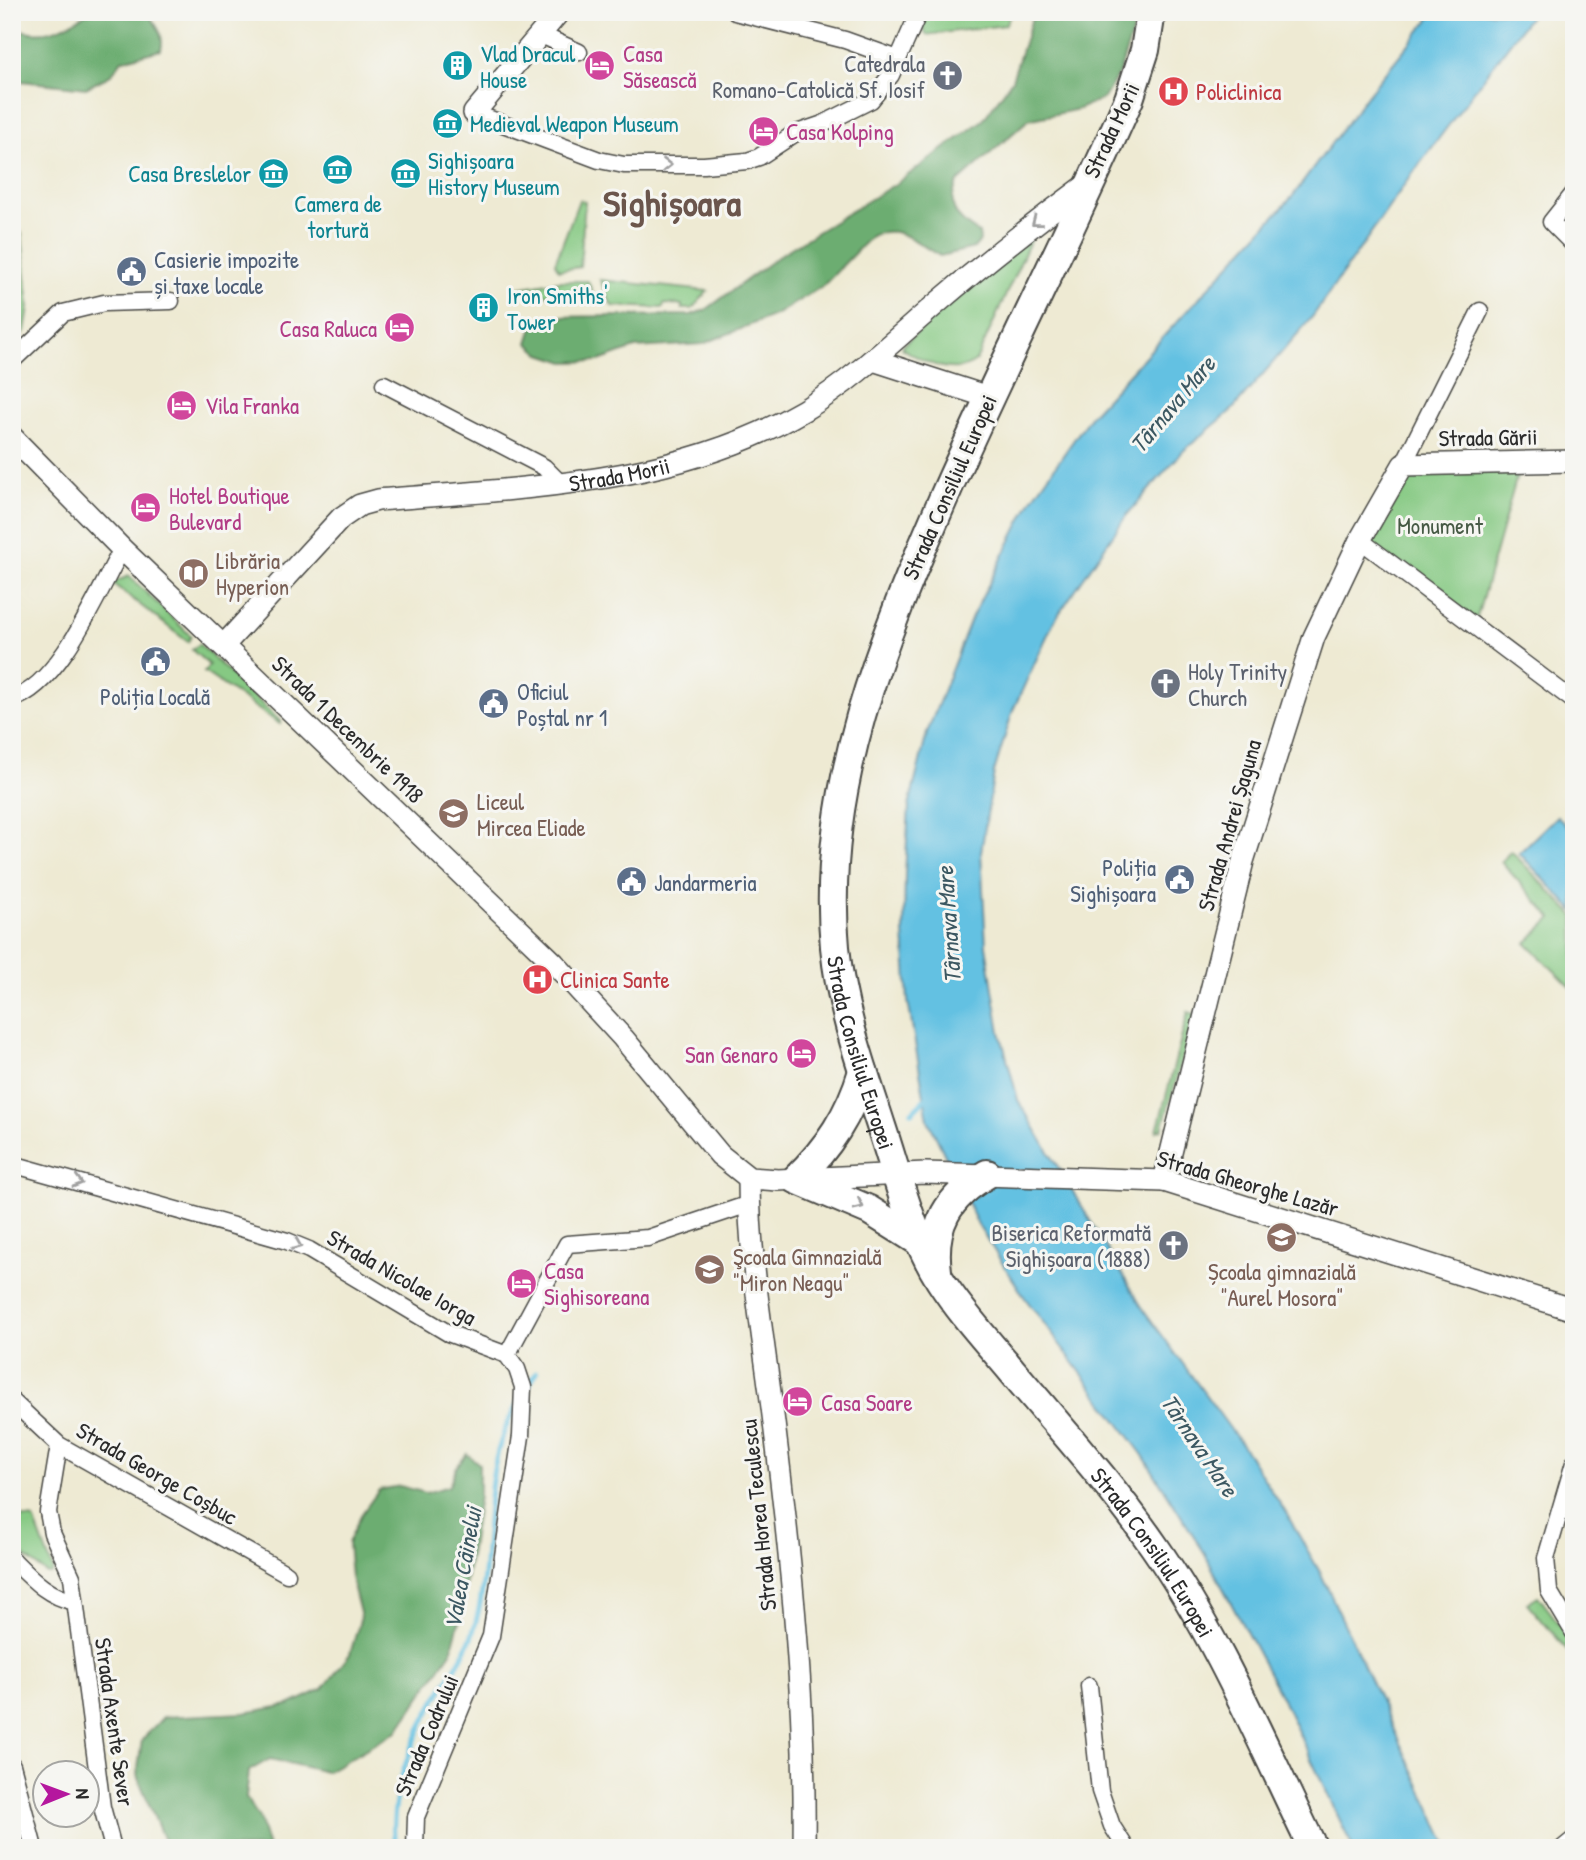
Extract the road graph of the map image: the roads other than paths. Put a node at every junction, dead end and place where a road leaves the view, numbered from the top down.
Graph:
1 (559, 12) edge
2 (735, 12) edge
3 (919, 12) edge
4 (1151, 12) edge
5 (539, 34) junction
6 (579, 52) dead end
7 (898, 59) junction
8 (474, 113) joint
9 (1091, 182) junction
10 (1574, 193) edge
11 (1574, 245) edge
12 (171, 301) dead end
13 (1480, 311) dead end
14 (873, 360) junction
15 (12, 361) edge
16 (384, 384) dead end
17 (989, 397) junction
18 (12, 437) edge
19 (1574, 461) edge
20 (1403, 465) junction
21 (561, 484) junction
22 (1360, 540) junction
23 (122, 549) junction
24 (225, 645) junction
25 (12, 699) edge
26 (1574, 701) edge
27 (863, 1072) junction
28 (12, 1164) edge
29 (897, 1173) junction
30 (987, 1174) junction
31 (749, 1178) junction
32 (796, 1179) junction
33 (1164, 1181) junction
34 (749, 1205) junction
35 (920, 1242) junction
36 (938, 1277) junction
37 (1574, 1310) edge
38 (507, 1355) junction
39 (12, 1401) edge
40 (59, 1445) junction
41 (1574, 1463) edge
42 (1571, 1484) edge
43 (12, 1559) edge
44 (287, 1574) dead end
45 (75, 1602) junction
46 (1574, 1633) edge
47 (1089, 1686) dead end
48 (12, 1765) edge
49 (1574, 1839) edge
50 (34, 1848) edge
51 (113, 1848) edge
52 (415, 1848) edge
53 (804, 1848) edge
54 (1126, 1848) edge
55 (1313, 1848) edge
56 (1563, 1848) edge

1 - 5 street
2 - 7 street
3 - 7 street
4 - 9 highway, Strada Morii
5 - 6 street
5 - 8 street
8 -> 7 street
9 -> 14 street, Strada Morii
9 - 17 highway, Strada Consiliul Europei
10 - 11 street
12 - 15 street
13 - 20 street, Strada Andrei Șaguna
14 - 17 street
14 - 21 street, Strada Morii
16 - 21 street
17 - 27 highway, Strada Consiliul Europei
18 - 23 street, Strada 1 Decembrie 1918
19 - 20 street, Strada Gării
20 - 22 street, Strada Andrei Șaguna
21 - 24 street, Strada Morii
22 - 26 street
22 - 33 street, Strada Andrei Șaguna
23 - 24 street, Strada 1 Decembrie 1918
23 - 25 street
24 - 31 street, Strada 1 Decembrie 1918
27 - 29 highway, Strada Consiliul Europei
27 - 32 highway
28 -> 38 street, Strada Nicolae Iorga
29 - 30 street, Strada Gheorghe Lazăr
29 - 32 street
29 - 35 highway, Strada Consiliul Europei
30 - 33 street, Strada Gheorghe Lazăr
30 - 36 highway
31 - 32 street
31 - 34 street, Strada Horea Teculescu
32 -> 35 highway
33 - 37 street, Strada Gheorghe Lazăr
34 - 38 street
34 - 53 street, Strada Horea Teculescu
35 - 36 highway, Strada Consiliul Europei
36 - 55 highway, Strada Consiliul Europei
38 - 52 street, Strada Codrului
39 - 40 street, Strada George Coșbuc
40 - 44 street, Strada George Coșbuc
40 - 45 street, Strada Axente Sever
41 - 42 street
42 - 46 street
43 - 45 street
45 - 51 street, Strada Axente Sever
47 - 54 street
48 - 50 street
49 - 56 street

